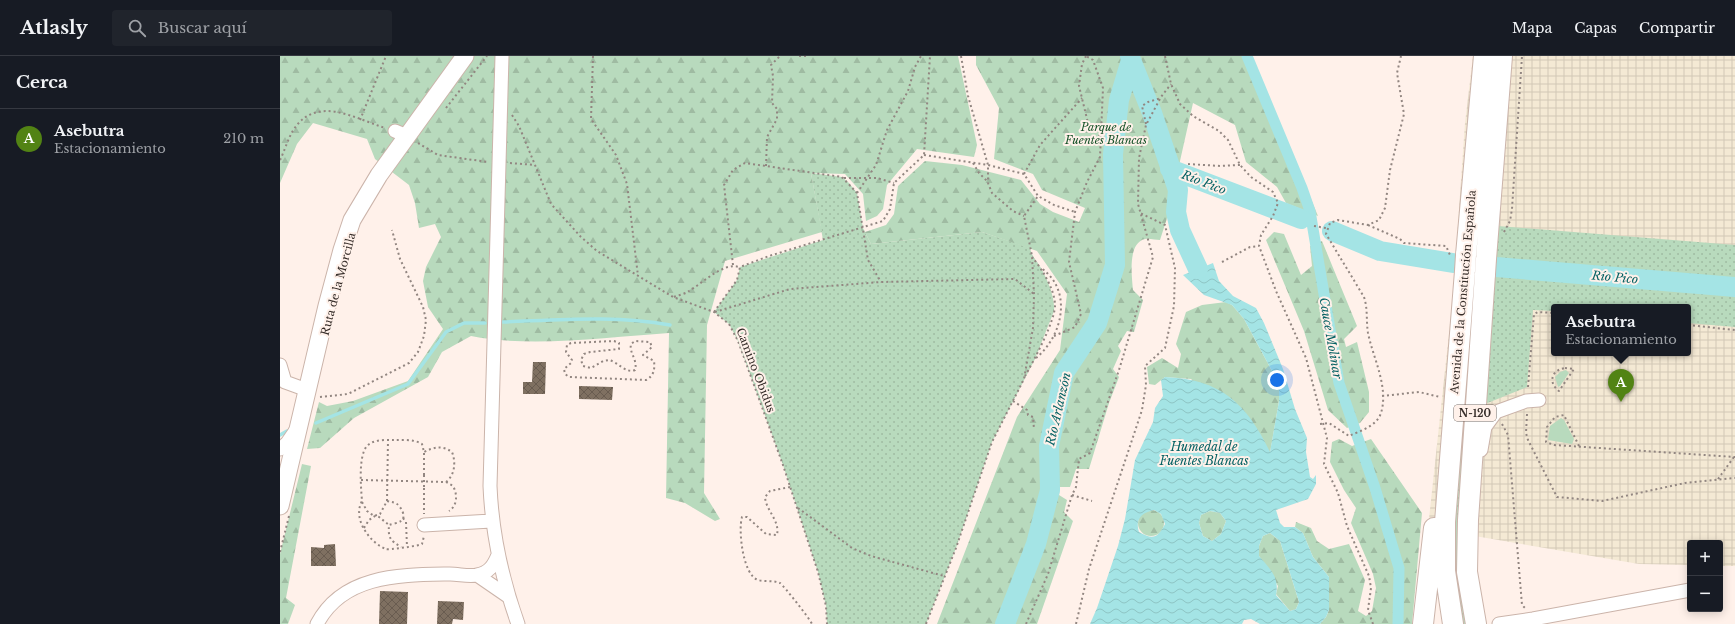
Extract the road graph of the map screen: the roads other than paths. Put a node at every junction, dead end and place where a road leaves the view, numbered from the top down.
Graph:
1 (465, 56) edge
2 (502, 56) edge
3 (1484, 56) edge
4 (1502, 56) edge
5 (1458, 350) junction
6 (280, 365) edge
7 (314, 394) junction
8 (1539, 400) dead end
9 (299, 424) junction
10 (280, 449) edge
11 (283, 487) edge
12 (426, 518) road end
13 (491, 521) junction
14 (1467, 552) junction
15 (498, 555) junction
16 (477, 575) junction
17 (1687, 591) edge
18 (509, 597) junction
19 (1529, 621) edge
20 (317, 624) edge
21 (518, 624) edge
22 (1423, 624) edge
23 (1453, 624) edge
24 (1476, 624) edge
25 (1499, 624) edge

1 - 7 main road
2 - 13 street
3 - 5 highway, Avenida de la Constitución Española / N-120
4 - 14 highway, Avenida de la Constitución Española / N-120
5 - 22 highway
5 - 23 highway, Avenida de la Constitución Española / N-120
6 - 7 street
7 - 9 main road
8 - 14 street
9 - 10 street
9 - 11 main road
12 - 13 street
13 - 15 street
14 - 24 highway, Avenida de la Constitución Española / N-120
15 - 16 street
15 - 18 street
16 - 18 street
16 - 20 street
17 - 19 street
18 - 21 street
19 - 25 street

